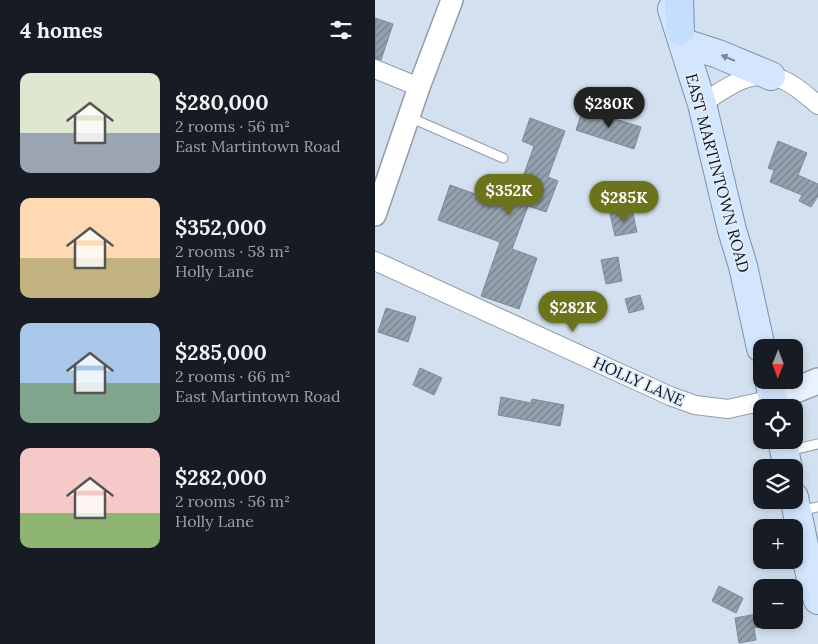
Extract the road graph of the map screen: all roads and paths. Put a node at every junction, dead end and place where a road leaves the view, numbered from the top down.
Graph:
1 (452, 0) edge
2 (671, 1) edge
3 (682, 37) junction
4 (375, 69) edge
5 (771, 76) junction
6 (419, 87) junction
7 (702, 104) junction
8 (818, 105) edge
9 (408, 117) junction
10 (503, 158) dead end
11 (375, 215) edge
12 (375, 261) edge
13 (759, 339) edge
14 (818, 380) edge
15 (772, 396) edge
16 (818, 444) edge
17 (785, 453) edge
18 (803, 505) edge
19 (818, 600) edge

1 - 6 street
2 - 3 highway
5 -> 3 main road
3 - 7 main road, EAST MARTINTOWN ROAD
4 - 6 street
5 - 7 street
5 - 8 street
6 - 9 street
7 - 13 main road, EAST MARTINTOWN ROAD
9 - 10 lane
9 - 11 street
12 - 15 street, HOLLY LANE
14 - 15 main road
16 - 17 lane
18 - 19 main road

